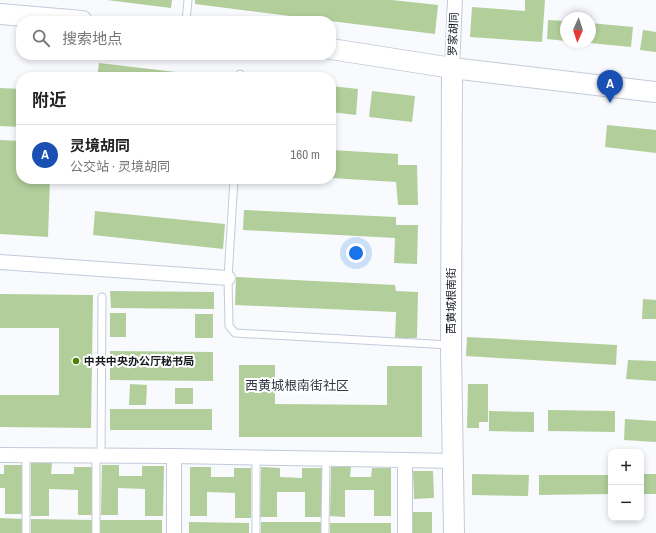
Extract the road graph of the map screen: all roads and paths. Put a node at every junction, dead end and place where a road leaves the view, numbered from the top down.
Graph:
1 (188, 0) edge
2 (455, 0) edge
3 (0, 14) edge
4 (23, 16) edge
5 (186, 16) edge
6 (336, 51) edge
7 (452, 68) junction
8 (656, 92) edge
9 (234, 184) edge
10 (0, 262) edge
11 (228, 278) junction
12 (102, 297) dead end
13 (451, 345) junction
14 (0, 455) edge
15 (26, 455) junction
16 (99, 455) junction
17 (174, 456) junction
18 (256, 457) junction
19 (326, 459) junction
20 (405, 460) junction
21 (452, 461) junction
22 (26, 533) edge
23 (96, 533) edge
24 (174, 533) edge
25 (256, 533) edge
26 (325, 533) edge
27 (405, 533) edge
28 (454, 533) edge

1 - 5 lane
2 - 7 street, 罗家胡同
3 - 4 main road
6 - 7 main road
7 - 8 main road
7 - 13 main road, 西黄城根南街
9 - 11 lane
10 - 11 street
11 - 13 lane
12 - 16 lane
13 - 21 main road, 西黄城根南街
14 - 15 street
15 - 16 street
15 - 22 lane
16 - 17 street
16 - 23 lane
17 - 18 street
17 - 24 street
18 - 19 street
18 - 25 lane
19 - 20 street
19 - 26 lane
20 - 21 street
20 - 27 street
21 - 28 main road, 西黄城根南街

